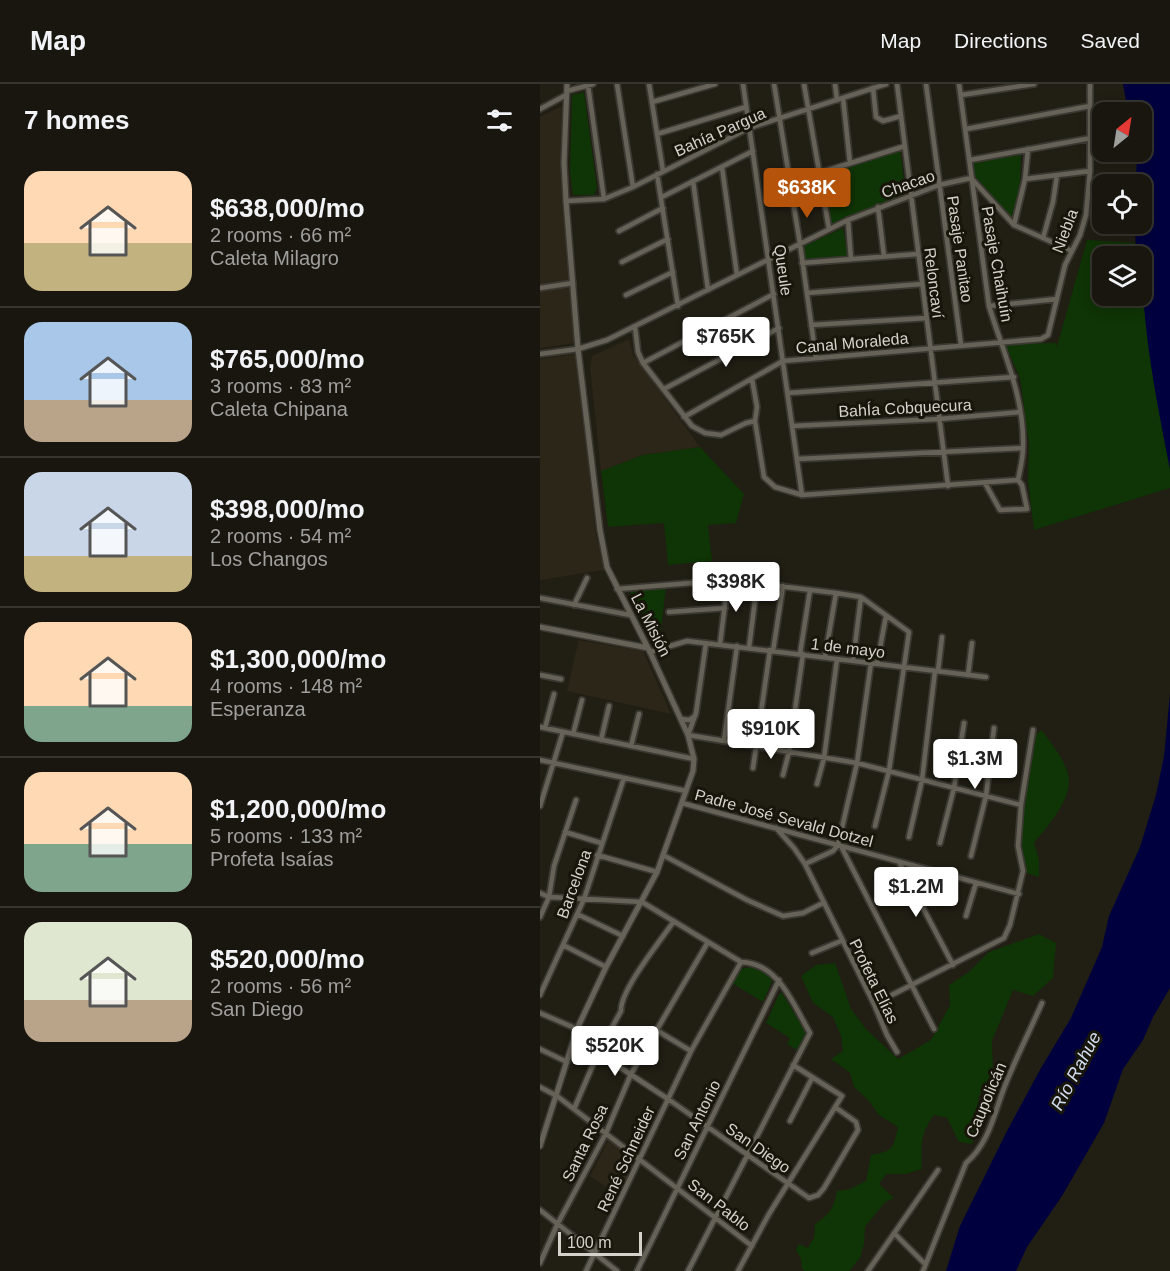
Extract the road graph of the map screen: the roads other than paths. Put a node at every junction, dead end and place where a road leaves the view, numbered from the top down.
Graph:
1 (567, 84) edge
2 (617, 84) edge
3 (649, 84) edge
4 (715, 84) edge
5 (743, 84) edge
6 (774, 84) edge
7 (804, 84) edge
8 (835, 84) edge
9 (886, 84) edge
10 (897, 84) edge
11 (926, 84) edge
12 (959, 84) edge
13 (1034, 84) edge
14 (1090, 84) edge
15 (590, 85) edge
16 (866, 87) edge
17 (873, 88) junction
18 (567, 93) junction
19 (961, 95) junction
20 (840, 99) junction
21 (652, 102) junction
22 (1090, 106) junction
23 (746, 107) junction
24 (540, 109) edge
25 (808, 109) junction
26 (901, 116) junction
27 (778, 118) junction
28 (749, 128) junction
29 (966, 129) junction
30 (657, 134) junction
31 (1091, 138) junction
32 (905, 146) junction
33 (1028, 149) junction
34 (753, 151) junction
35 (970, 160) junction
36 (850, 163) junction
37 (722, 166) junction
38 (663, 171) junction
39 (1090, 171) junction
40 (819, 173) junction
41 (657, 174) junction
42 (1057, 175) junction
43 (971, 178) junction
44 (1025, 179) junction
45 (693, 181) junction
46 (939, 185) junction
47 (633, 187) junction
48 (911, 195) junction
49 (662, 197) junction
50 (604, 199) junction
51 (566, 201) junction
52 (878, 207) junction
53 (663, 208) junction
54 (848, 220) junction
55 (1014, 225) junction
56 (829, 229) junction
57 (619, 231) dead end
58 (1043, 238) junction
59 (668, 239) junction
60 (800, 244) junction
61 (1072, 251) junction
62 (918, 254) junction
63 (884, 256) junction
64 (769, 259) junction
65 (851, 259) junction
66 (622, 262) dead end
67 (802, 263) junction
68 (673, 272) junction
69 (737, 275) junction
70 (573, 283) junction
71 (922, 284) junction
72 (540, 288) edge
73 (708, 290) junction
74 (807, 293) junction
75 (774, 294) junction
76 (627, 295) dead end
77 (1057, 299) junction
78 (678, 306) junction
79 (989, 306) junction
80 (927, 318) junction
81 (811, 325) junction
82 (635, 327) junction
83 (779, 328) junction
84 (1000, 342) junction
85 (961, 345) junction
86 (930, 348) junction
87 (578, 349) junction
88 (540, 354) edge
89 (816, 358) junction
90 (783, 361) junction
91 (643, 363) junction
92 (1014, 377) junction
93 (752, 379) junction
94 (935, 384) junction
95 (664, 389) junction
96 (788, 393) junction
97 (1020, 412) junction
98 (684, 417) junction
99 (939, 419) junction
100 (755, 421) junction
101 (792, 426) junction
102 (1023, 448) junction
103 (944, 452) junction
104 (797, 459) junction
105 (1018, 480) junction
106 (985, 483) junction
107 (948, 486) junction
108 (802, 495) junction
109 (587, 578) dead end
110 (728, 580) junction
111 (757, 584) junction
112 (783, 586) junction
113 (617, 589) junction
114 (810, 590) junction
115 (836, 593) junction
116 (861, 597) junction
117 (540, 598) edge
118 (574, 605) junction
119 (626, 606) junction
120 (725, 608) junction
121 (669, 612) dead end
122 (615, 613) junction
123 (630, 615) junction
124 (886, 616) junction
125 (540, 627) edge
126 (942, 637) dead end
127 (706, 643) junction
128 (972, 643) dead end
129 (720, 644) junction
130 (737, 646) junction
131 (749, 648) junction
132 (649, 650) junction
133 (771, 650) junction
134 (802, 654) junction
135 (825, 657) junction
136 (837, 659) junction
137 (853, 661) junction
138 (874, 663) junction
139 (903, 667) junction
140 (936, 671) junction
141 (540, 675) edge
142 (968, 675) junction
143 (986, 677) dead end
144 (561, 679) dead end
145 (554, 694) dead end
146 (582, 700) dead end
147 (609, 706) dead end
148 (696, 713) junction
149 (639, 714) dead end
150 (681, 719) junction
151 (964, 723) dead end
152 (542, 728) edge
153 (994, 728) dead end
154 (1033, 730) dead end
155 (563, 732) junction
156 (573, 734) junction
157 (688, 735) junction
158 (600, 740) junction
159 (724, 741) junction
160 (631, 746) junction
161 (756, 746) junction
162 (789, 752) junction
163 (824, 758) junction
164 (694, 759) junction
165 (540, 760) edge
166 (554, 762) junction
167 (856, 763) junction
168 (753, 768) dead end
169 (889, 771) junction
170 (783, 775) dead end
171 (624, 777) junction
172 (922, 780) junction
173 (817, 784) dead end
174 (954, 788) junction
175 (686, 791) junction
176 (542, 793) edge
177 (986, 796) junction
178 (576, 800) dead end
179 (682, 803) junction
180 (1021, 805) junction
181 (540, 806) edge
182 (875, 826) dead end
183 (776, 828) junction
184 (565, 832) junction
185 (909, 837) dead end
186 (601, 843) junction
187 (940, 843) dead end
188 (840, 845) junction
189 (597, 855) junction
190 (663, 855) junction
191 (971, 855) dead end
192 (899, 861) junction
193 (805, 864) junction
194 (657, 872) junction
195 (976, 883) junction
196 (540, 892) edge
197 (1019, 894) junction
198 (549, 897) junction
199 (584, 899) junction
200 (642, 902) junction
201 (823, 903) junction
202 (577, 914) junction
203 (966, 916) dead end
204 (540, 917) edge
205 (674, 921) junction
206 (622, 936) junction
207 (841, 941) junction
208 (708, 942) junction
209 (563, 945) junction
210 (812, 953) dead end
211 (741, 962) junction
212 (953, 965) junction
213 (606, 967) junction
214 (779, 980) junction
215 (912, 986) junction
216 (541, 992) edge
217 (874, 1004) junction
218 (1042, 1004) dead end
219 (540, 1013) edge
220 (577, 1029) junction
221 (934, 1029) dead end
222 (656, 1030) junction
223 (574, 1037) junction
224 (540, 1049) edge
225 (691, 1051) junction
226 (897, 1052) dead end
227 (598, 1053) junction
228 (567, 1062) junction
229 (793, 1065) junction
230 (631, 1074) junction
231 (812, 1078) junction
232 (540, 1087) edge
233 (557, 1096) junction
234 (668, 1099) junction
235 (835, 1107) junction
236 (574, 1109) junction
237 (790, 1122) dead end
238 (540, 1123) edge
239 (547, 1126) junction
240 (707, 1126) junction
241 (606, 1133) junction
242 (540, 1146) edge
243 (747, 1154) junction
244 (640, 1160) junction
245 (938, 1170) dead end
246 (789, 1184) junction
247 (677, 1188) junction
248 (540, 1210) edge
249 (715, 1217) junction
250 (557, 1225) junction
251 (894, 1233) junction
252 (752, 1246) junction
253 (594, 1254) junction
254 (540, 1263) edge
255 (925, 1264) junction
256 (586, 1271) edge
257 (617, 1271) edge
258 (637, 1271) edge
259 (688, 1271) edge
260 (738, 1271) edge
261 (868, 1271) edge
262 (923, 1271) edge

1 - 18 street, La Misión
2 - 47 street
3 - 21 street
4 - 21 street
5 - 23 street, Queule
6 - 27 street
7 - 25 street
8 - 20 street
9 - 17 street, Bahía Pargua
10 - 26 street, Reloncaví
11 - 46 street, Pasaje Panitao
12 - 19 street, Pasaje Chaihuín
13 - 19 street
14 - 22 street, Niebla
15 - 18 street
15 - 50 street
16 - 17 street, Bahía Pargua
16 - 20 street, Bahía Pargua
17 - 26 street
18 - 24 street
18 - 51 street, La Misión
19 - 29 street, Pasaje Chaihuín
20 - 25 street, Bahía Pargua
20 - 36 street
21 - 30 street
22 - 29 street
22 - 31 street, Niebla
23 - 28 street, Queule
23 - 30 street
25 - 27 street, Bahía Pargua
25 - 40 street
26 - 32 street, Reloncaví
27 - 28 street, Bahía Pargua
27 - 60 street
28 - 34 street, Queule
28 - 38 street, Bahía Pargua
29 - 35 street, Pasaje Chaihuín
30 - 38 street
31 - 33 street
31 - 39 street, Niebla
32 - 36 street
32 - 48 street, Reloncaví
33 - 35 street
33 - 44 street
34 - 37 street
34 - 64 street, Queule
35 - 43 street, Pasaje Chaihuín
36 - 40 street
37 - 45 street
37 - 69 street
38 - 41 street, Bahía Pargua
39 - 42 street
39 - 61 street, Niebla
40 - 56 street
41 - 47 street, Bahía Pargua
41 - 49 street
42 - 44 street
42 - 58 street
43 - 46 street, Chacao
43 - 55 street
43 - 79 street, Pasaje Chaihuín
44 - 55 street
45 - 49 street
45 - 73 street
46 - 48 street, Chacao
46 - 85 street, Pasaje Panitao
47 - 50 street, Bahía Pargua
48 - 52 street, Chacao
48 - 62 street, Reloncaví
49 - 53 street
50 - 51 street, Bahía Pargua
51 - 70 street, La Misión
52 - 54 street, Chacao
52 - 63 street
53 - 57 street
53 - 59 street
54 - 56 street, Chacao
54 - 65 street
55 - 58 street
56 - 60 street, Chacao
58 - 61 street
59 - 66 street
59 - 68 street
60 - 64 street, Chacao
60 - 67 street
61 - 77 street, Niebla
62 - 63 street
62 - 71 street, Reloncaví
63 - 65 street
64 - 69 street, Chacao
64 - 75 street, Queule
65 - 67 street
67 - 74 street
68 - 76 street
68 - 78 street
69 - 73 street, Chacao
70 - 72 street
70 - 87 street, La Misión
71 - 74 street
71 - 80 street, Reloncaví
73 - 78 street, Chacao
74 - 81 street
75 - 83 street, Queule
75 - 91 street
77 - 79 street
77 - 84 street, Niebla
78 - 82 street, Chacao
79 - 84 street, Pasaje Chaihuín
80 - 81 street
80 - 86 street, Reloncaví
81 - 89 street
82 - 87 street, Chacao
82 - 91 street
83 - 90 street, Queule
83 - 95 street
84 - 85 street, Canal Moraleda
84 - 92 street, Pasaje Chaihuín
85 - 86 street, Canal Moraleda
86 - 89 street, Canal Moraleda
86 - 94 street, Reloncaví
87 - 88 street, Chacao
87 - 113 street, La Misión
89 - 90 street, Canal Moraleda
90 - 93 street, Canal Moraleda
90 - 96 street, Queule
91 - 95 street
92 - 94 street
92 - 97 street, Pasaje Chaihuín
93 - 98 street, Canal Moraleda
93 - 100 street
94 - 96 street
94 - 99 street, Reloncaví
95 - 98 street
96 - 101 street, Queule
97 - 99 street, BahÍa Cobquecura
97 - 102 street, Pasaje Chaihuín
98 - 100 street
99 - 101 street, BahÍa Cobquecura
99 - 103 street, Reloncaví
100 - 108 street
101 - 104 street, Queule
102 - 103 street
102 - 105 street, Pasaje Chaihuín
103 - 104 street
103 - 107 street, Reloncaví
104 - 108 street, Queule
105 - 106 street
105 - 106 street
106 - 107 street
107 - 108 street
109 - 118 street
110 - 111 street
110 - 113 street
110 - 120 street
111 - 112 street
111 - 131 street
112 - 114 street
112 - 133 street
113 - 119 street, La Misión
114 - 115 street
114 - 134 street
115 - 116 street
115 - 135 street
116 - 124 street
116 - 137 street
117 - 118 street
118 - 122 street
119 - 122 street
119 - 123 street, La Misión
120 - 121 street
120 - 129 street
122 - 123 street
123 - 132 street, La Misión
124 - 138 street
124 - 139 street
125 - 132 street
126 - 140 street
127 - 129 street, 1 de mayo
127 - 132 street, 1 de mayo
127 - 148 street
128 - 142 street
129 - 130 street, 1 de mayo
130 - 131 street, 1 de mayo
130 - 159 street
131 - 133 street, 1 de mayo
132 - 150 street, La Misión
133 - 134 street, 1 de mayo
133 - 161 street
134 - 135 street, 1 de mayo
134 - 162 street
135 - 136 street, 1 de mayo
136 - 137 street, 1 de mayo
136 - 163 street
137 - 138 street, 1 de mayo
138 - 139 street, 1 de mayo
138 - 167 street
139 - 140 street, 1 de mayo
139 - 169 street
140 - 142 street, 1 de mayo
140 - 172 street
141 - 144 street
142 - 143 street, 1 de mayo
145 - 152 street
146 - 156 street
147 - 158 street
148 - 150 street
148 - 157 street
149 - 160 street
150 - 157 street, La Misión
151 - 174 street
152 - 155 street
153 - 177 street
154 - 180 street
155 - 156 street
155 - 166 street
156 - 158 street
157 - 159 street
157 - 164 street, La Misión
158 - 160 street
159 - 161 street
160 - 164 street
161 - 162 street
161 - 168 street
162 - 163 street
162 - 170 street
163 - 167 street
163 - 173 street
164 - 175 street, La Misión
165 - 166 street
166 - 171 street
166 - 176 street
167 - 169 street
167 - 188 street
169 - 172 street
169 - 182 street
171 - 175 street
171 - 186 street, Barcelona
172 - 174 street
172 - 185 street
174 - 177 street
174 - 187 street
175 - 179 street, La Misión
176 - 181 street
177 - 180 street
177 - 191 street
178 - 184 street
179 - 183 street, Padre José Sevald Dotzel
179 - 190 street, La Misión
180 - 197 street
183 - 188 street, Padre José Sevald Dotzel
183 - 193 street, Profeta Elías
184 - 186 street
184 - 198 street
186 - 189 street, Barcelona
188 - 192 street, Padre José Sevald Dotzel
188 - 193 street
188 - 215 street
189 - 194 street
189 - 199 street, Barcelona
190 - 194 street, La Misión
190 - 201 street
192 - 195 street, Padre José Sevald Dotzel
192 - 212 street
193 - 201 street, Profeta Elías
194 - 200 street, La Misión
195 - 197 street, Padre José Sevald Dotzel
195 - 203 street
196 - 198 street
197 - 212 street
198 - 199 street
198 - 204 street
199 - 200 street
199 - 202 street, Barcelona
200 - 205 street
200 - 206 street, La Misión
201 - 207 street, Profeta Elías
202 - 206 street
202 - 209 street, Barcelona
205 - 208 street
205 - 227 street
206 - 213 street, La Misión
207 - 210 street
207 - 217 street, Profeta Elías
208 - 211 street
208 - 222 street, Santa Rosa
209 - 213 street
209 - 216 street, Barcelona
211 - 214 street
211 - 225 street, René Schneider
212 - 215 street
213 - 220 street, La Misión
214 - 229 street
214 - 240 street, San Antonio
215 - 217 street
215 - 221 street
217 - 226 street, Profeta Elías
218 - 255 street, Caupolicán
219 - 220 street
220 - 223 street, La Misión
222 - 225 street
222 - 230 street, Santa Rosa
223 - 227 street, San Diego
223 - 228 street, La Misión
224 - 228 street
225 - 234 street, René Schneider
227 - 230 street, San Diego
227 - 236 street
228 - 233 street, La Misión
229 - 231 street
229 - 243 street
230 - 234 street, San Diego
230 - 241 street, Santa Rosa
231 - 235 street
231 - 237 street
232 - 233 street
233 - 236 street, San Pablo
233 - 239 street, La Misión
234 - 240 street, San Diego
234 - 244 street, René Schneider
235 - 246 street
235 - 246 street, San Diego
236 - 241 street, San Pablo
238 - 239 street
239 - 242 street, La Misión
240 - 243 street, San Diego
240 - 247 street, San Antonio
241 - 244 street, San Pablo
241 - 250 street, Santa Rosa
243 - 246 street, San Diego
243 - 249 street
244 - 247 street, San Pablo
244 - 253 street, René Schneider
245 - 251 street
246 - 252 street
247 - 249 street, San Pablo
247 - 258 street, San Antonio
248 - 250 street
249 - 252 street, San Pablo
249 - 259 street
250 - 253 street
250 - 254 street, Santa Rosa
251 - 255 street
251 - 261 street
252 - 260 street
253 - 256 street, René Schneider
253 - 257 street
255 - 262 street, Caupolicán

